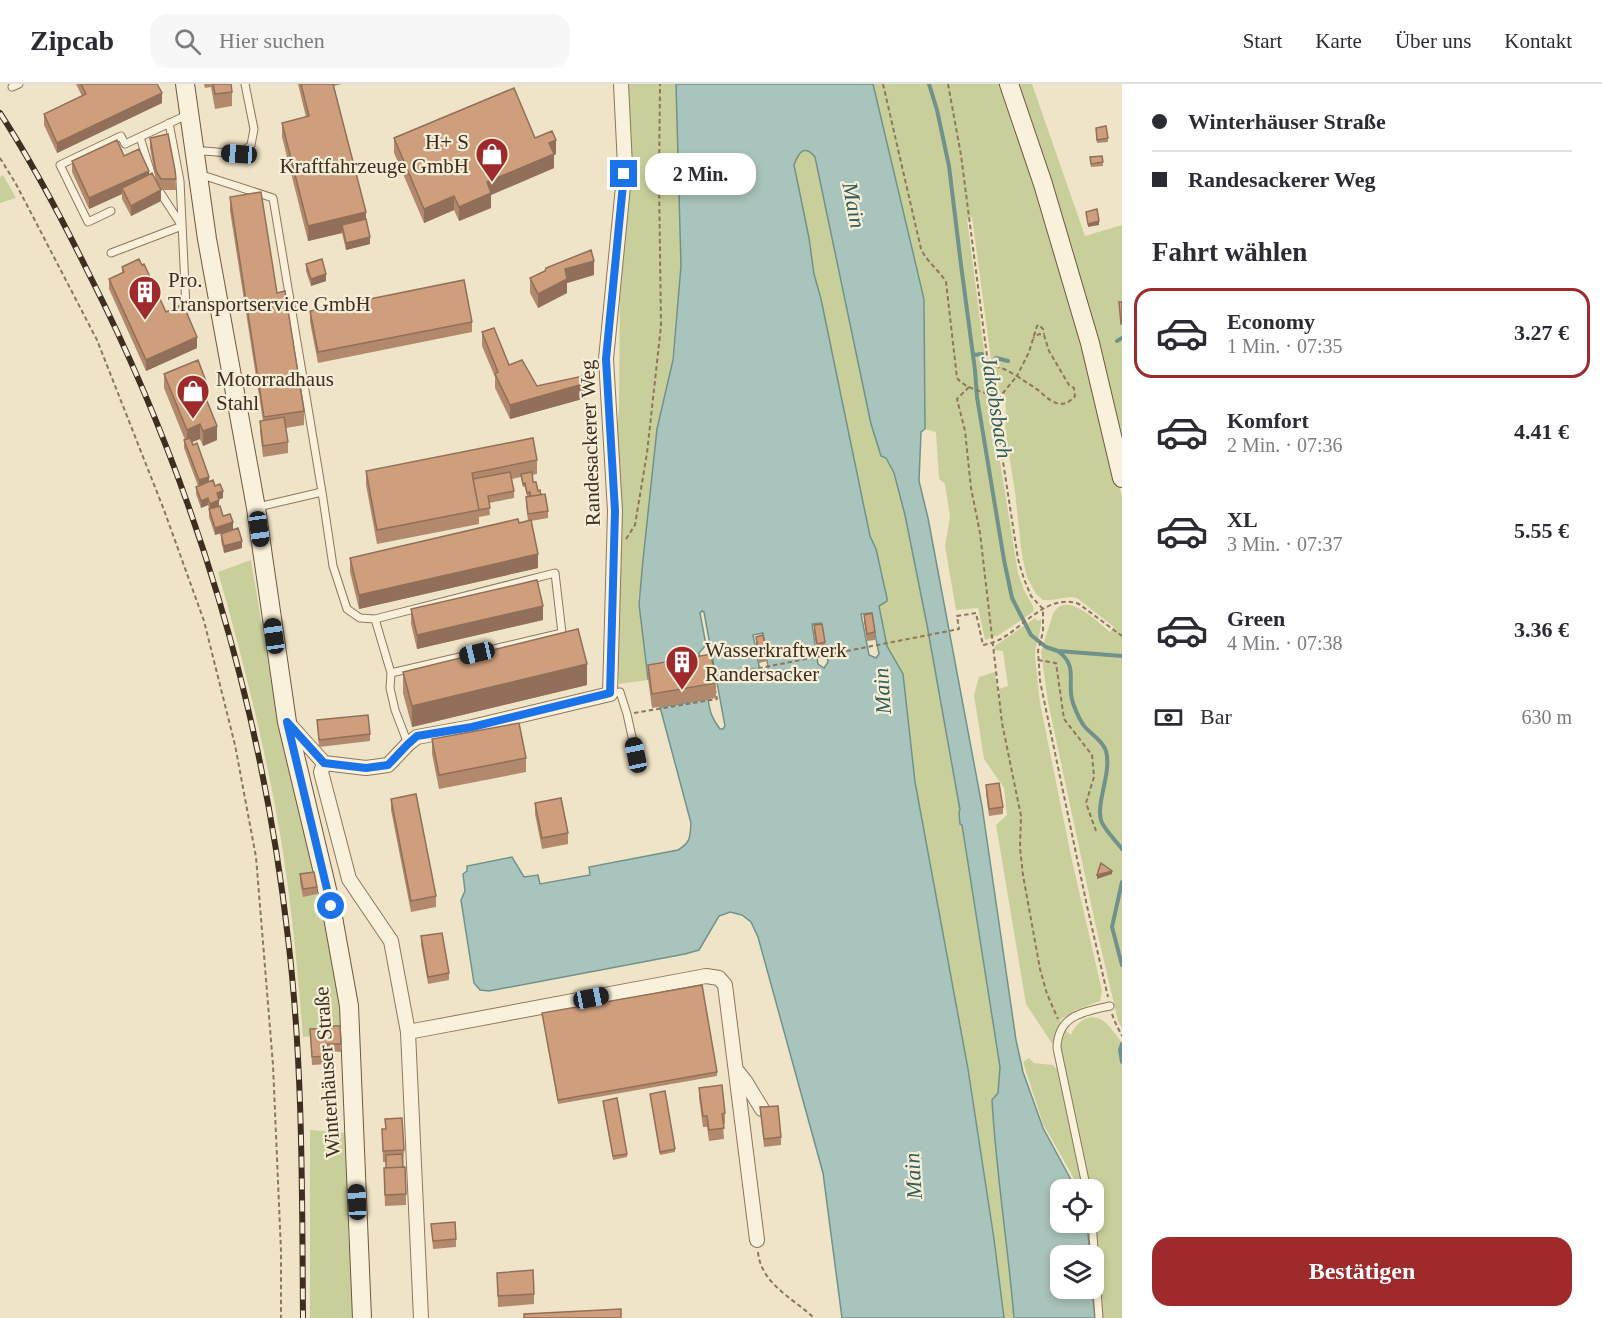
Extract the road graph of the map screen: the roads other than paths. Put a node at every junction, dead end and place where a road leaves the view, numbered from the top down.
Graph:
1 (184, 84) edge
2 (245, 84) edge
3 (621, 84) edge
4 (1009, 84) edge
5 (190, 114) junction
6 (169, 123) junction
7 (141, 137) junction
8 (195, 153) junction
9 (198, 174) junction
10 (111, 211) dead end
11 (182, 226) junction
12 (111, 253) dead end
13 (186, 308) edge
14 (1122, 478) edge
15 (322, 492) junction
16 (256, 508) junction
17 (375, 619) junction
18 (391, 673) junction
19 (610, 693) junction
20 (287, 722) junction
21 (408, 744) junction
22 (636, 755) dead end
23 (324, 763) junction
24 (1110, 1006) road end
25 (408, 1032) junction
26 (735, 1069) junction
27 (762, 1109) edge
28 (1085, 1179) edge
29 (1093, 1233) edge
30 (757, 1240) road end
31 (362, 1318) edge
32 (421, 1318) edge
33 (1099, 1318) edge

1 - 5 main road, Winterhäuser Straße
2 - 8 lane
3 - 19 street, Randesackerer Weg
4 - 14 main road
5 - 6 lane
5 - 8 main road, Winterhäuser Straße
6 - 7 lane
6 - 11 lane
7 - 10 lane
7 - 11 lane
8 - 9 main road, Winterhäuser Straße
9 - 15 lane
9 - 16 main road, Winterhäuser Straße
11 - 12 lane
11 - 13 lane
15 - 16 lane
15 - 17 lane
16 - 20 main road, Winterhäuser Straße
17 - 18 lane
17 - 18 lane
18 - 21 lane
19 - 21 street
19 - 22 lane
20 - 23 street
20 - 31 main road, Winterhäuser Straße
21 - 23 street
23 - 25 street
24 - 28 lane
25 - 26 street
25 - 32 street
26 - 27 street
26 - 30 street
29 - 33 lane

